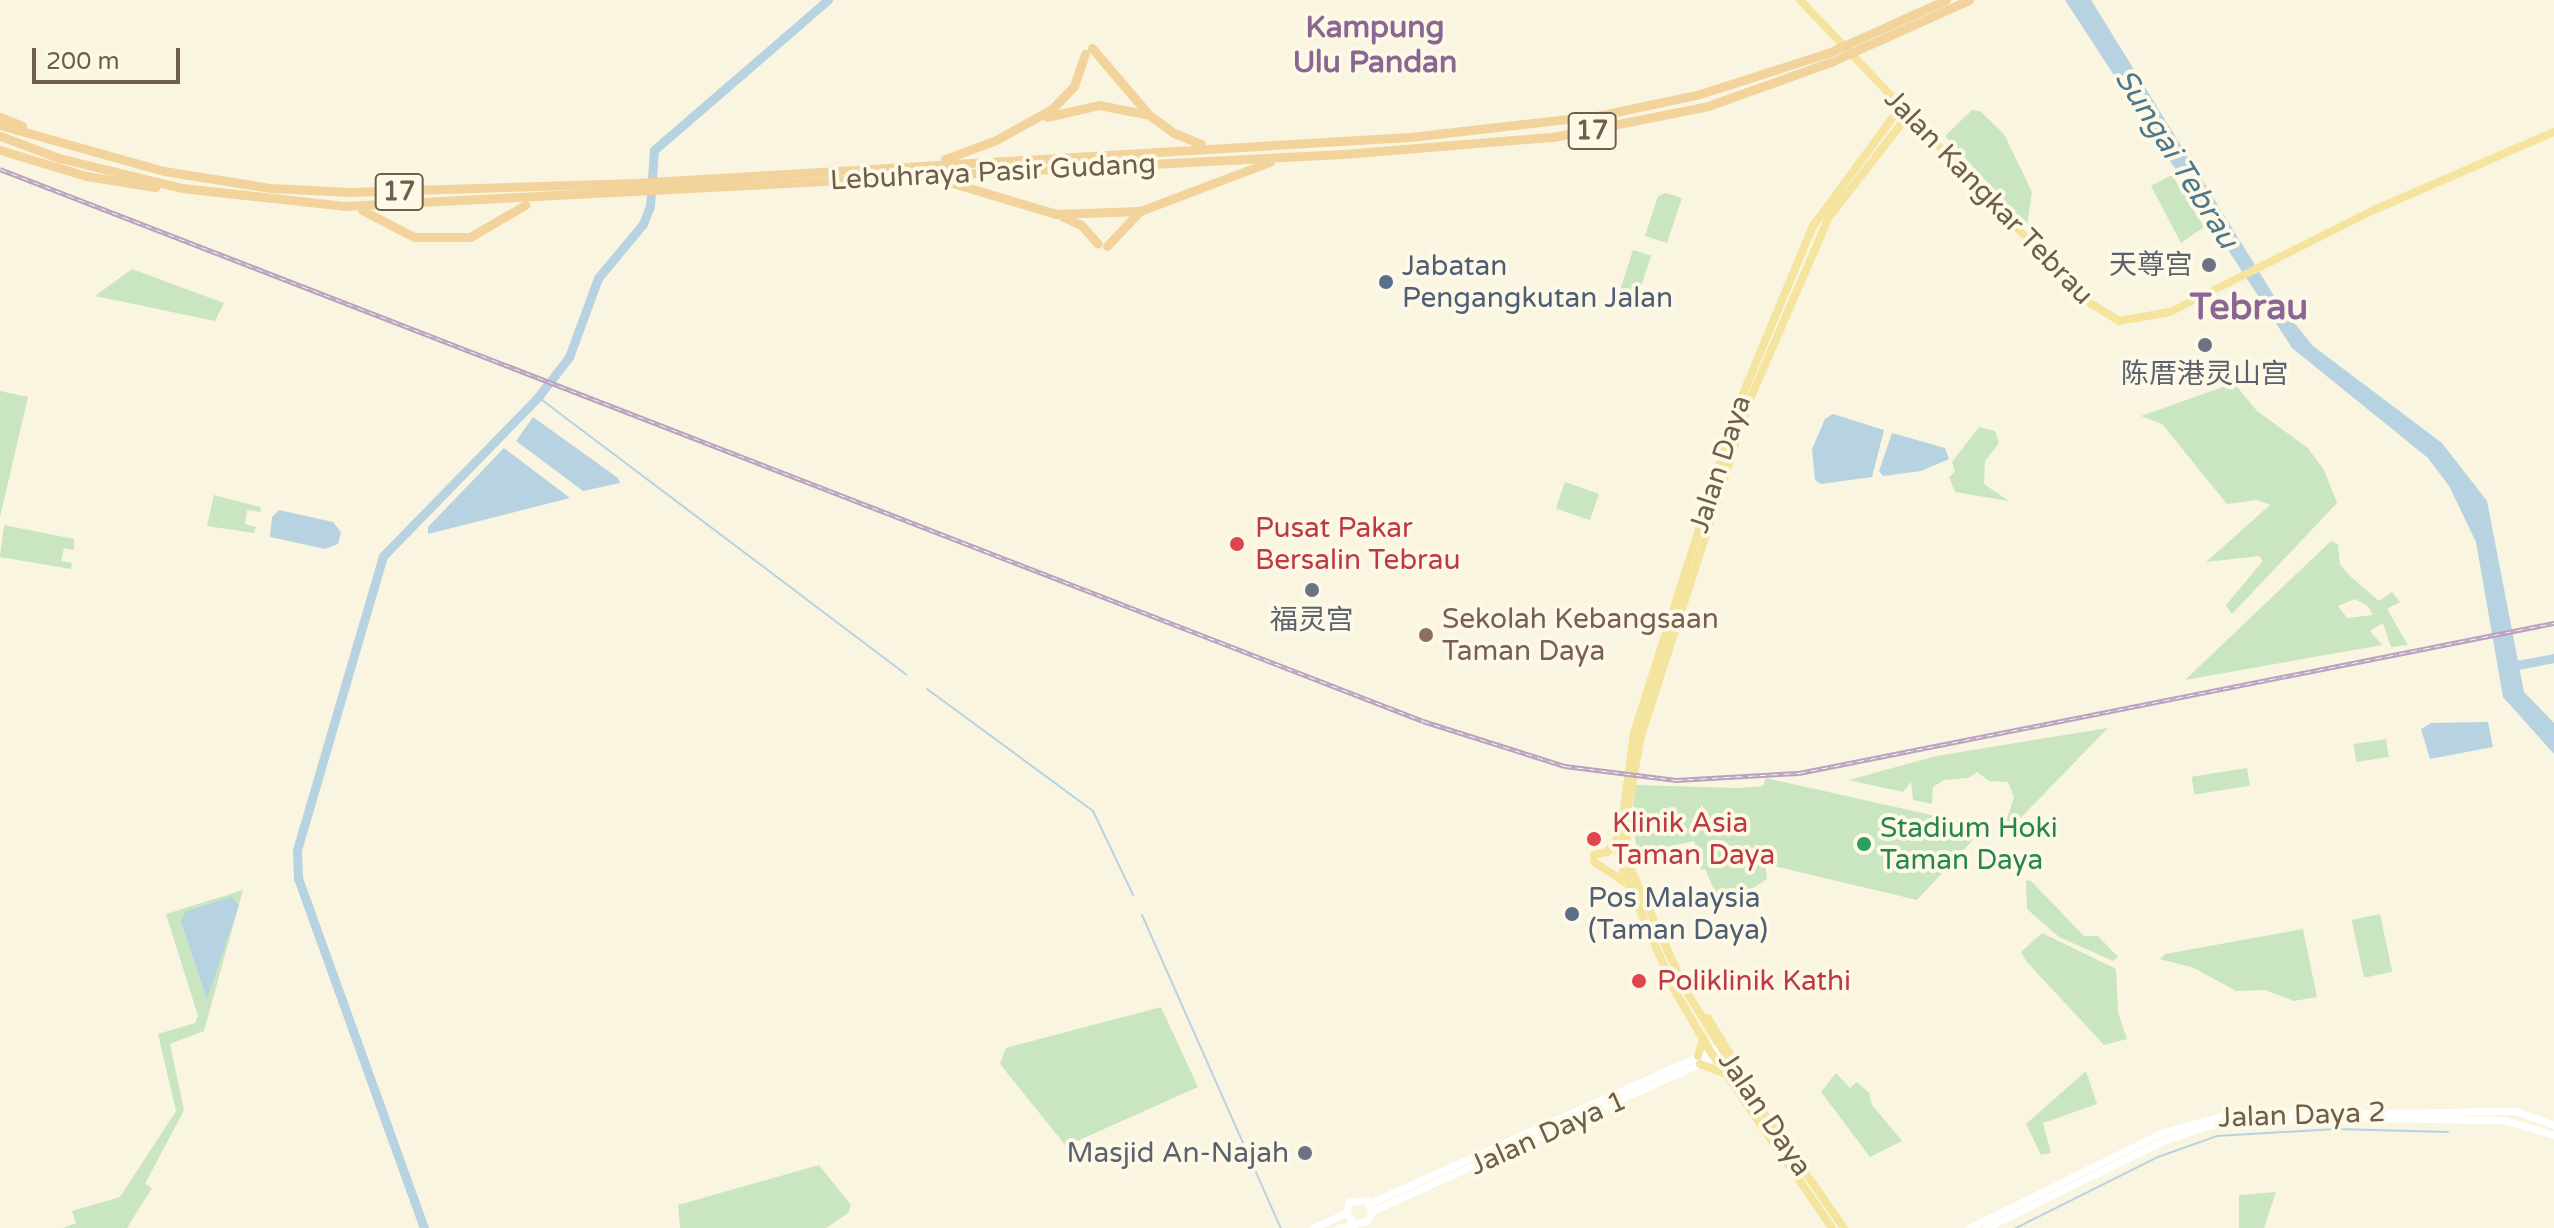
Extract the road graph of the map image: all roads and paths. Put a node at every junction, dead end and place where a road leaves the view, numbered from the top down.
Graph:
1 (1800, 0) edge
2 (1946, 0) edge
3 (1969, 0) edge
4 (1863, 44) junction
5 (1830, 58) junction
6 (1885, 89) junction
7 (1901, 106) junction
8 (1909, 114) junction
9 (1149, 115) junction
10 (0, 117) edge
11 (1891, 118) junction
12 (1034, 121) junction
13 (0, 125) edge
14 (1898, 125) junction
15 (1921, 126) junction
16 (2554, 132) edge
17 (0, 136) edge
18 (62, 144) junction
19 (1217, 147) junction
20 (0, 150) edge
21 (1285, 158) junction
22 (930, 164) junction
23 (925, 176) junction
24 (659, 186) junction
25 (1840, 186) junction
26 (182, 188) junction
27 (637, 188) junction
28 (576, 197) junction
29 (1843, 198) junction
30 (344, 206) junction
31 (1140, 211) junction
32 (1056, 214) junction
33 (1632, 755) junction
34 (1625, 792) junction
35 (1619, 837) junction
36 (1622, 854) junction
37 (1626, 869) junction
38 (1629, 886) junction
39 (1685, 989) junction
40 (1703, 1038) junction
41 (1717, 1052) junction
42 (1699, 1060) junction
43 (1725, 1073) junction
44 (1750, 1094) junction
45 (2554, 1125) edge
46 (2554, 1135) edge
47 (1371, 1207) junction
48 (1346, 1213) junction
49 (1353, 1222) junction
50 (1312, 1228) edge
51 (1338, 1228) edge
52 (1832, 1228) edge
53 (1844, 1228) edge
54 (1969, 1228) edge
55 (1986, 1228) edge

1 - 6 main road, Jalan Kangkar Tebrau
2 - 4 highway, Lebuhraya Pasir Gudang / 17
3 - 4 highway, Lebuhraya Pasir Gudang / 17
4 - 5 highway, Lebuhraya Pasir Gudang / 17
5 - 19 highway, Lebuhraya Pasir Gudang / 17
5 - 21 highway, Lebuhraya Pasir Gudang / 17
6 - 7 main road, Jalan Kangkar Tebrau
6 - 11 main road
7 - 8 main road, Jalan Kangkar Tebrau
7 - 11 main road, Jalan Daya
8 - 14 main road, Jalan Daya
8 - 15 main road, Jalan Kangkar Tebrau
9 - 12 highway
9 - 12 highway
9 - 19 highway
10 - 18 highway
11 - 25 main road, Jalan Daya
12 - 22 highway
13 - 18 highway, Lebuhraya Pasir Gudang / 17
14 - 15 main road
14 - 29 main road, Jalan Daya
15 - 16 main road, Jalan Kangkar Tebrau
17 - 26 highway, Lebuhraya Pasir Gudang / 17
18 - 27 highway, Lebuhraya Pasir Gudang / 17
19 - 22 highway, Lebuhraya Pasir Gudang / 17
20 - 26 highway
21 - 23 highway, Lebuhraya Pasir Gudang / 17
21 - 31 highway
22 - 24 highway, Lebuhraya Pasir Gudang / 17
23 - 24 highway, Lebuhraya Pasir Gudang / 17
23 - 32 highway
24 - 27 highway, Lebuhraya Pasir Gudang / 17
25 - 29 main road
25 - 33 main road, Jalan Daya
26 - 30 highway, Lebuhraya Pasir Gudang / 17
27 - 28 highway, Lebuhraya Pasir Gudang / 17
28 - 30 highway, Lebuhraya Pasir Gudang / 17
28 - 30 highway
29 - 33 main road, Jalan Daya
31 - 32 highway
31 - 32 highway
33 - 34 main road, Jalan Daya
34 - 35 main road, Jalan Daya
34 - 36 main road, Jalan Daya
35 - 36 main road, Jalan Daya
35 - 38 main road
36 - 37 main road
36 - 37 main road
37 - 38 main road, Jalan Daya
37 - 39 main road, Jalan Daya
38 - 40 main road, Jalan Daya
39 - 41 main road, Jalan Daya
39 - 44 main road
40 - 41 main road, Jalan Daya
40 - 42 main road
41 - 42 main road, Jalan Daya 1
41 - 43 main road, Jalan Daya
41 - 44 main road, Jalan Daya
42 - 43 main road
42 - 47 main road, Jalan Daya 1
43 - 52 main road, Jalan Daya
44 - 53 main road, Jalan Daya
45 - 54 main road, Jalan Daya 2
46 - 55 main road, Jalan Daya 2
47 - 48 main road
47 - 49 main road
48 - 49 main road
48 - 50 main road
49 - 51 main road

